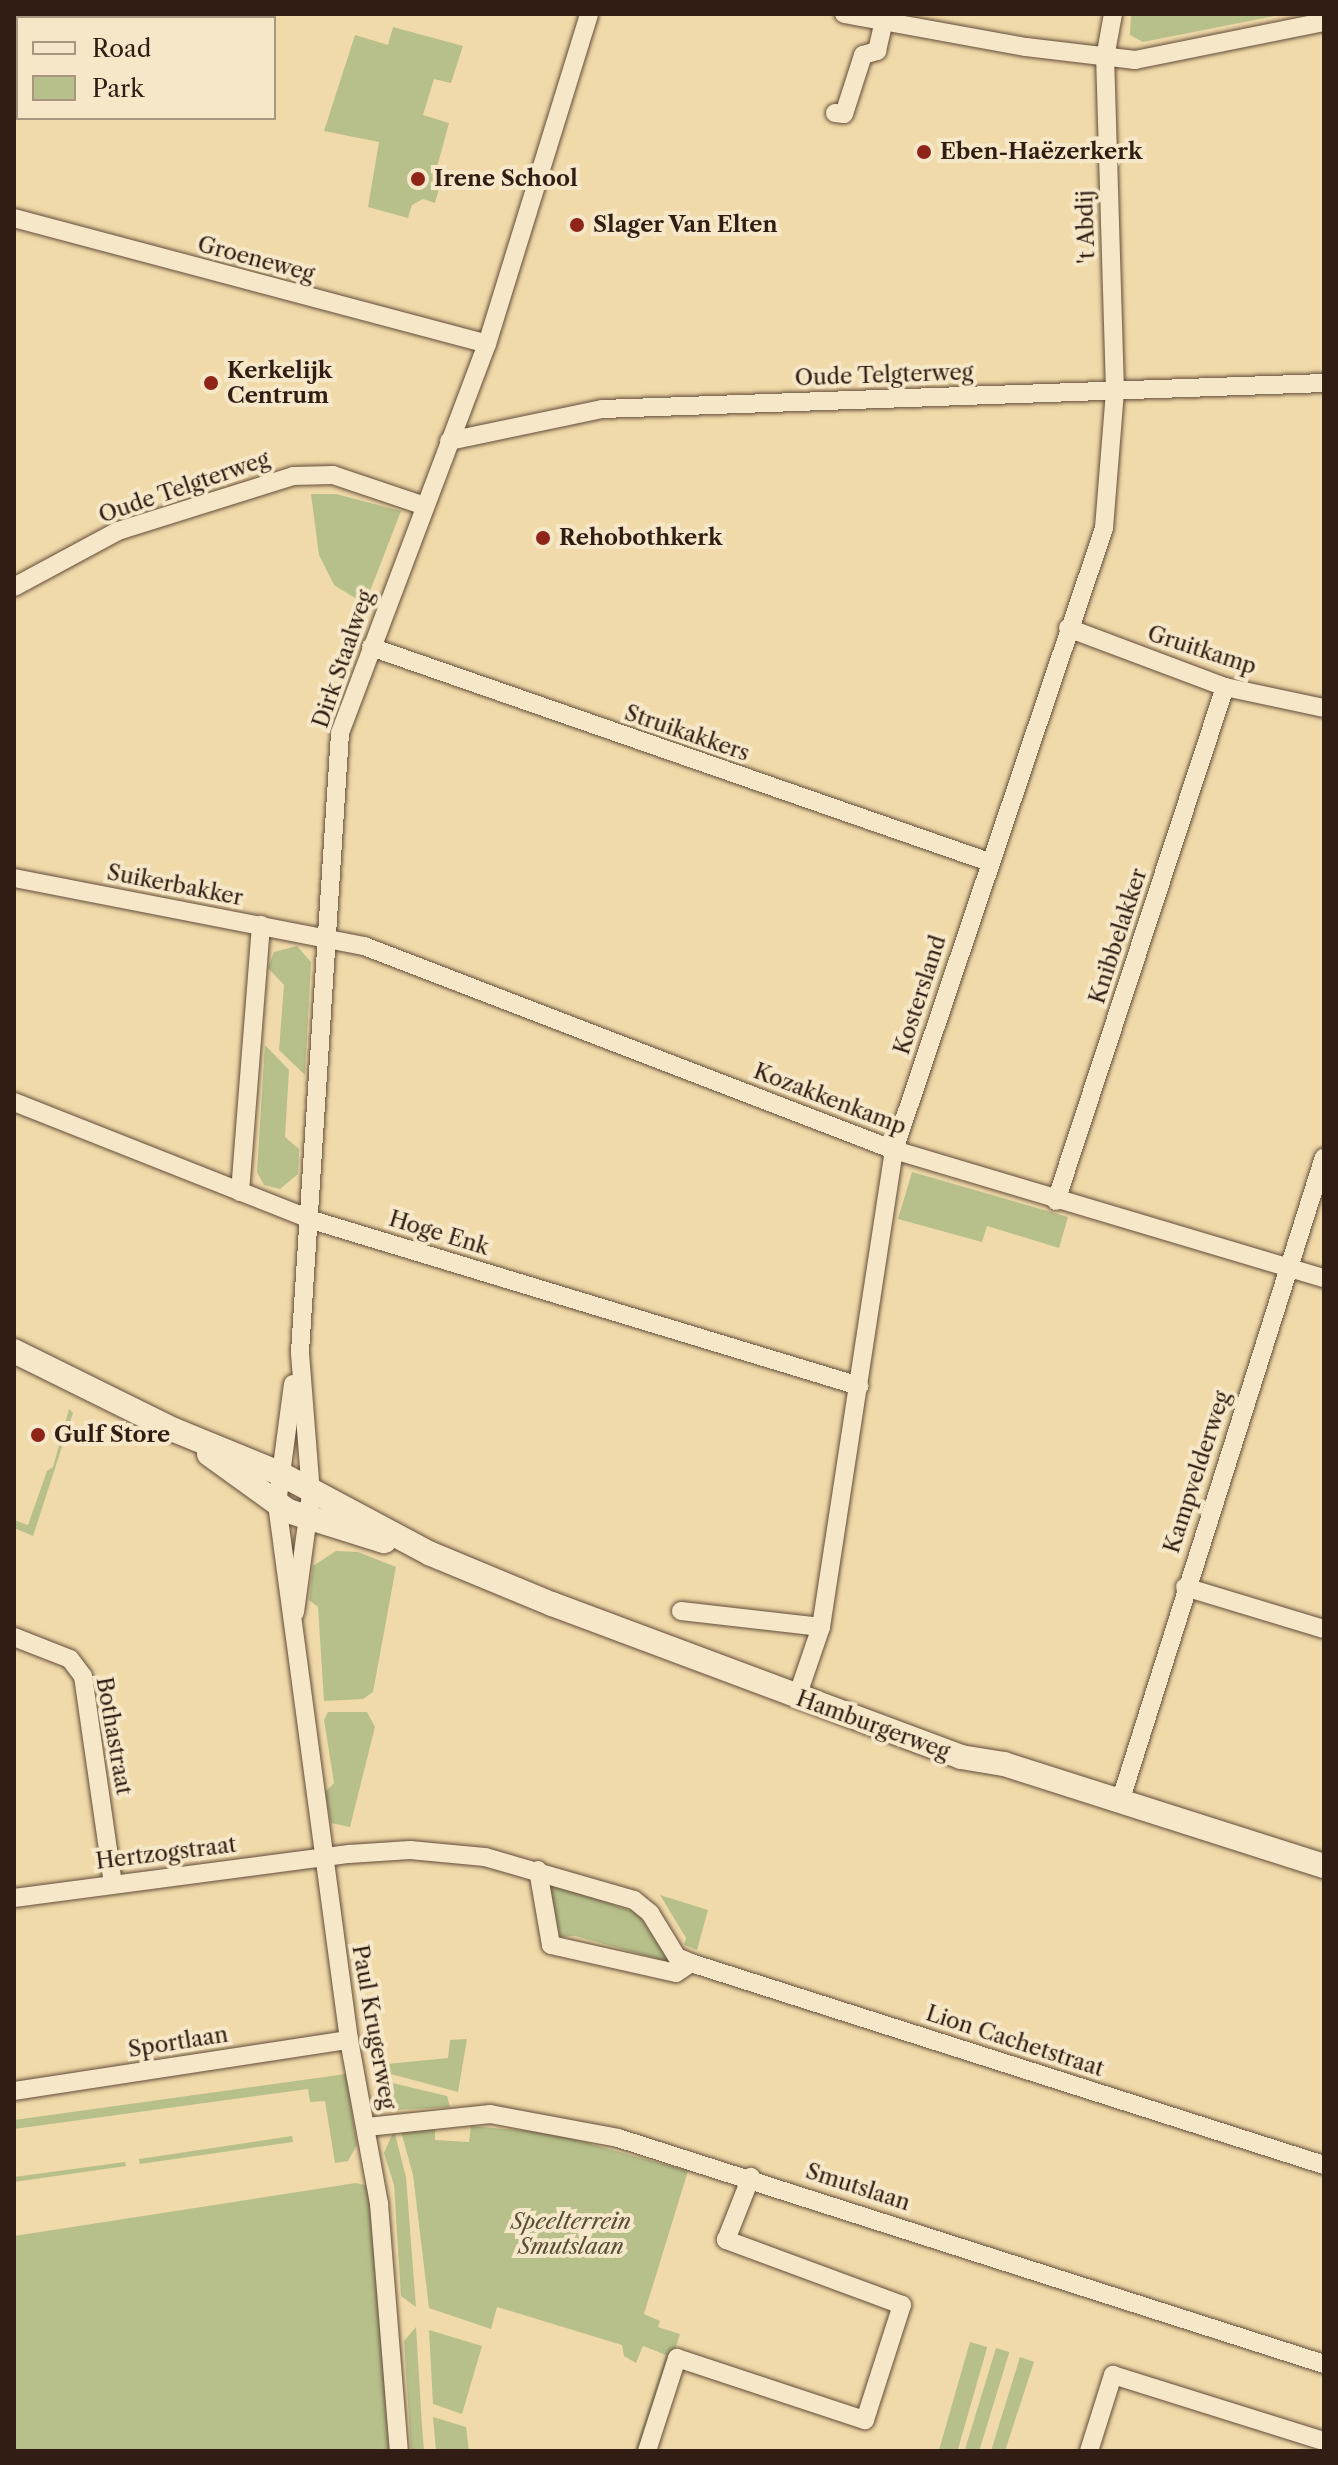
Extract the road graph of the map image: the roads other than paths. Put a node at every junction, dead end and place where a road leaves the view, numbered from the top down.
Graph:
1 (589, 14) edge
2 (844, 14) edge
3 (1113, 14) edge
4 (884, 21) junction
5 (1324, 22) edge
6 (1105, 58) junction
7 (835, 113) dead end
8 (14, 218) edge
9 (487, 344) junction
10 (1324, 383) edge
11 (1115, 391) junction
12 (449, 441) junction
13 (425, 506) junction
14 (14, 587) edge
15 (1068, 628) junction
16 (371, 647) junction
17 (1225, 687) junction
18 (1324, 708) edge
19 (989, 862) junction
20 (14, 878) edge
21 (261, 925) junction
22 (328, 939) junction
23 (14, 1102) edge
24 (894, 1150) junction
25 (1324, 1157) edge
26 (240, 1192) junction
27 (1056, 1201) junction
28 (312, 1220) junction
29 (1289, 1268) junction
30 (1324, 1278) edge
31 (14, 1351) edge
32 (300, 1352) junction
33 (859, 1386) junction
34 (174, 1430) junction
35 (279, 1473) junction
36 (311, 1493) junction
37 (277, 1504) junction
38 (309, 1521) junction
39 (431, 1554) junction
40 (1185, 1587) junction
41 (681, 1611) dead end
42 (295, 1612) junction
43 (821, 1627) junction
44 (1324, 1629) edge
45 (14, 1637) edge
46 (797, 1697) junction
47 (1120, 1802) junction
48 (324, 1857) junction
49 (1324, 1866) edge
50 (538, 1870) junction
51 (113, 1884) junction
52 (14, 1898) edge
53 (691, 1963) junction
54 (349, 2040) junction
55 (14, 2091) edge
56 (367, 2127) junction
57 (1324, 2165) edge
58 (751, 2177) junction
59 (1324, 2364) edge
60 (1324, 2441) edge
61 (399, 2451) edge
62 (647, 2451) edge
63 (1089, 2451) edge
64 (1323, 2451) edge

1 - 9 street, Dirk Staalweg
2 - 4 street
3 - 6 street, 't Abdij
4 - 6 street
4 - 7 street
5 - 6 street
6 - 11 street, 't Abdij
8 - 9 street, Groeneweg
9 - 12 street, Dirk Staalweg
10 - 11 street, Oude Telgterweg
11 - 12 street, Oude Telgterweg
11 - 15 street, Kostersland
12 - 13 street, Dirk Staalweg
13 - 14 street, Oude Telgterweg
13 - 16 street, Dirk Staalweg
15 - 17 street, Gruitkamp
15 - 19 street, Kostersland
16 - 19 street, Struikakkers
16 - 22 street, Dirk Staalweg
17 - 18 street, Gruitkamp
17 - 27 street, Knibbelakker
19 - 24 street, Kostersland
20 - 21 street, Suikerbakker
21 - 22 street, Suikerbakker
21 - 26 street
22 - 24 street, Kozakkenkamp
22 - 28 street, Dirk Staalweg
23 - 26 street, Hoge Enk
24 - 27 street, Kozakkenkamp
24 - 33 street, Kostersland
25 - 29 street, Kampvelderweg
26 - 28 street, Hoge Enk
27 - 29 street, Kozakkenkamp
28 - 32 street, Dirk Staalweg
28 - 33 street, Hoge Enk
29 - 30 street, Kozakkenkamp
29 - 40 street, Kampvelderweg
31 - 34 street, Hamburgerweg
32 - 35 street, Dirk Staalweg
32 - 36 street, Dirk Staalweg
33 - 43 street, Kostersland
34 - 35 street, Hamburgerweg
34 - 37 street, Hamburgerweg
35 - 36 street, Hamburgerweg
35 - 37 street, Paul Krugerweg
36 - 38 street, Paul Krugerweg
36 - 39 street, Hamburgerweg
37 - 38 street, Hamburgerweg
37 - 42 street, Paul Krugerweg
38 - 39 street, Hamburgerweg
38 - 42 street, Paul Krugerweg
39 - 46 street, Hamburgerweg
40 - 44 street
40 - 47 street, Kampvelderweg
41 - 43 street
42 - 48 street, Paul Krugerweg
43 - 46 street, Kostersland
45 - 51 street, Bothastraat
46 - 47 street, Hamburgerweg
47 - 49 street, Hamburgerweg
48 - 50 street, Lion Cachetstraat
48 - 51 street, Hertzogstraat
48 - 54 street, Paul Krugerweg
50 - 53 street, Lion Cachetstraat
50 - 53 street, Lion Cachetstraat
51 - 52 street, Hertzogstraat
53 - 57 street, Lion Cachetstraat
54 - 55 street, Sportlaan
54 - 56 street, Paul Krugerweg
56 - 58 street, Smutslaan
56 - 61 street, Paul Krugerweg
58 - 59 street, Smutslaan
58 - 62 street
60 - 63 street
60 - 64 street

